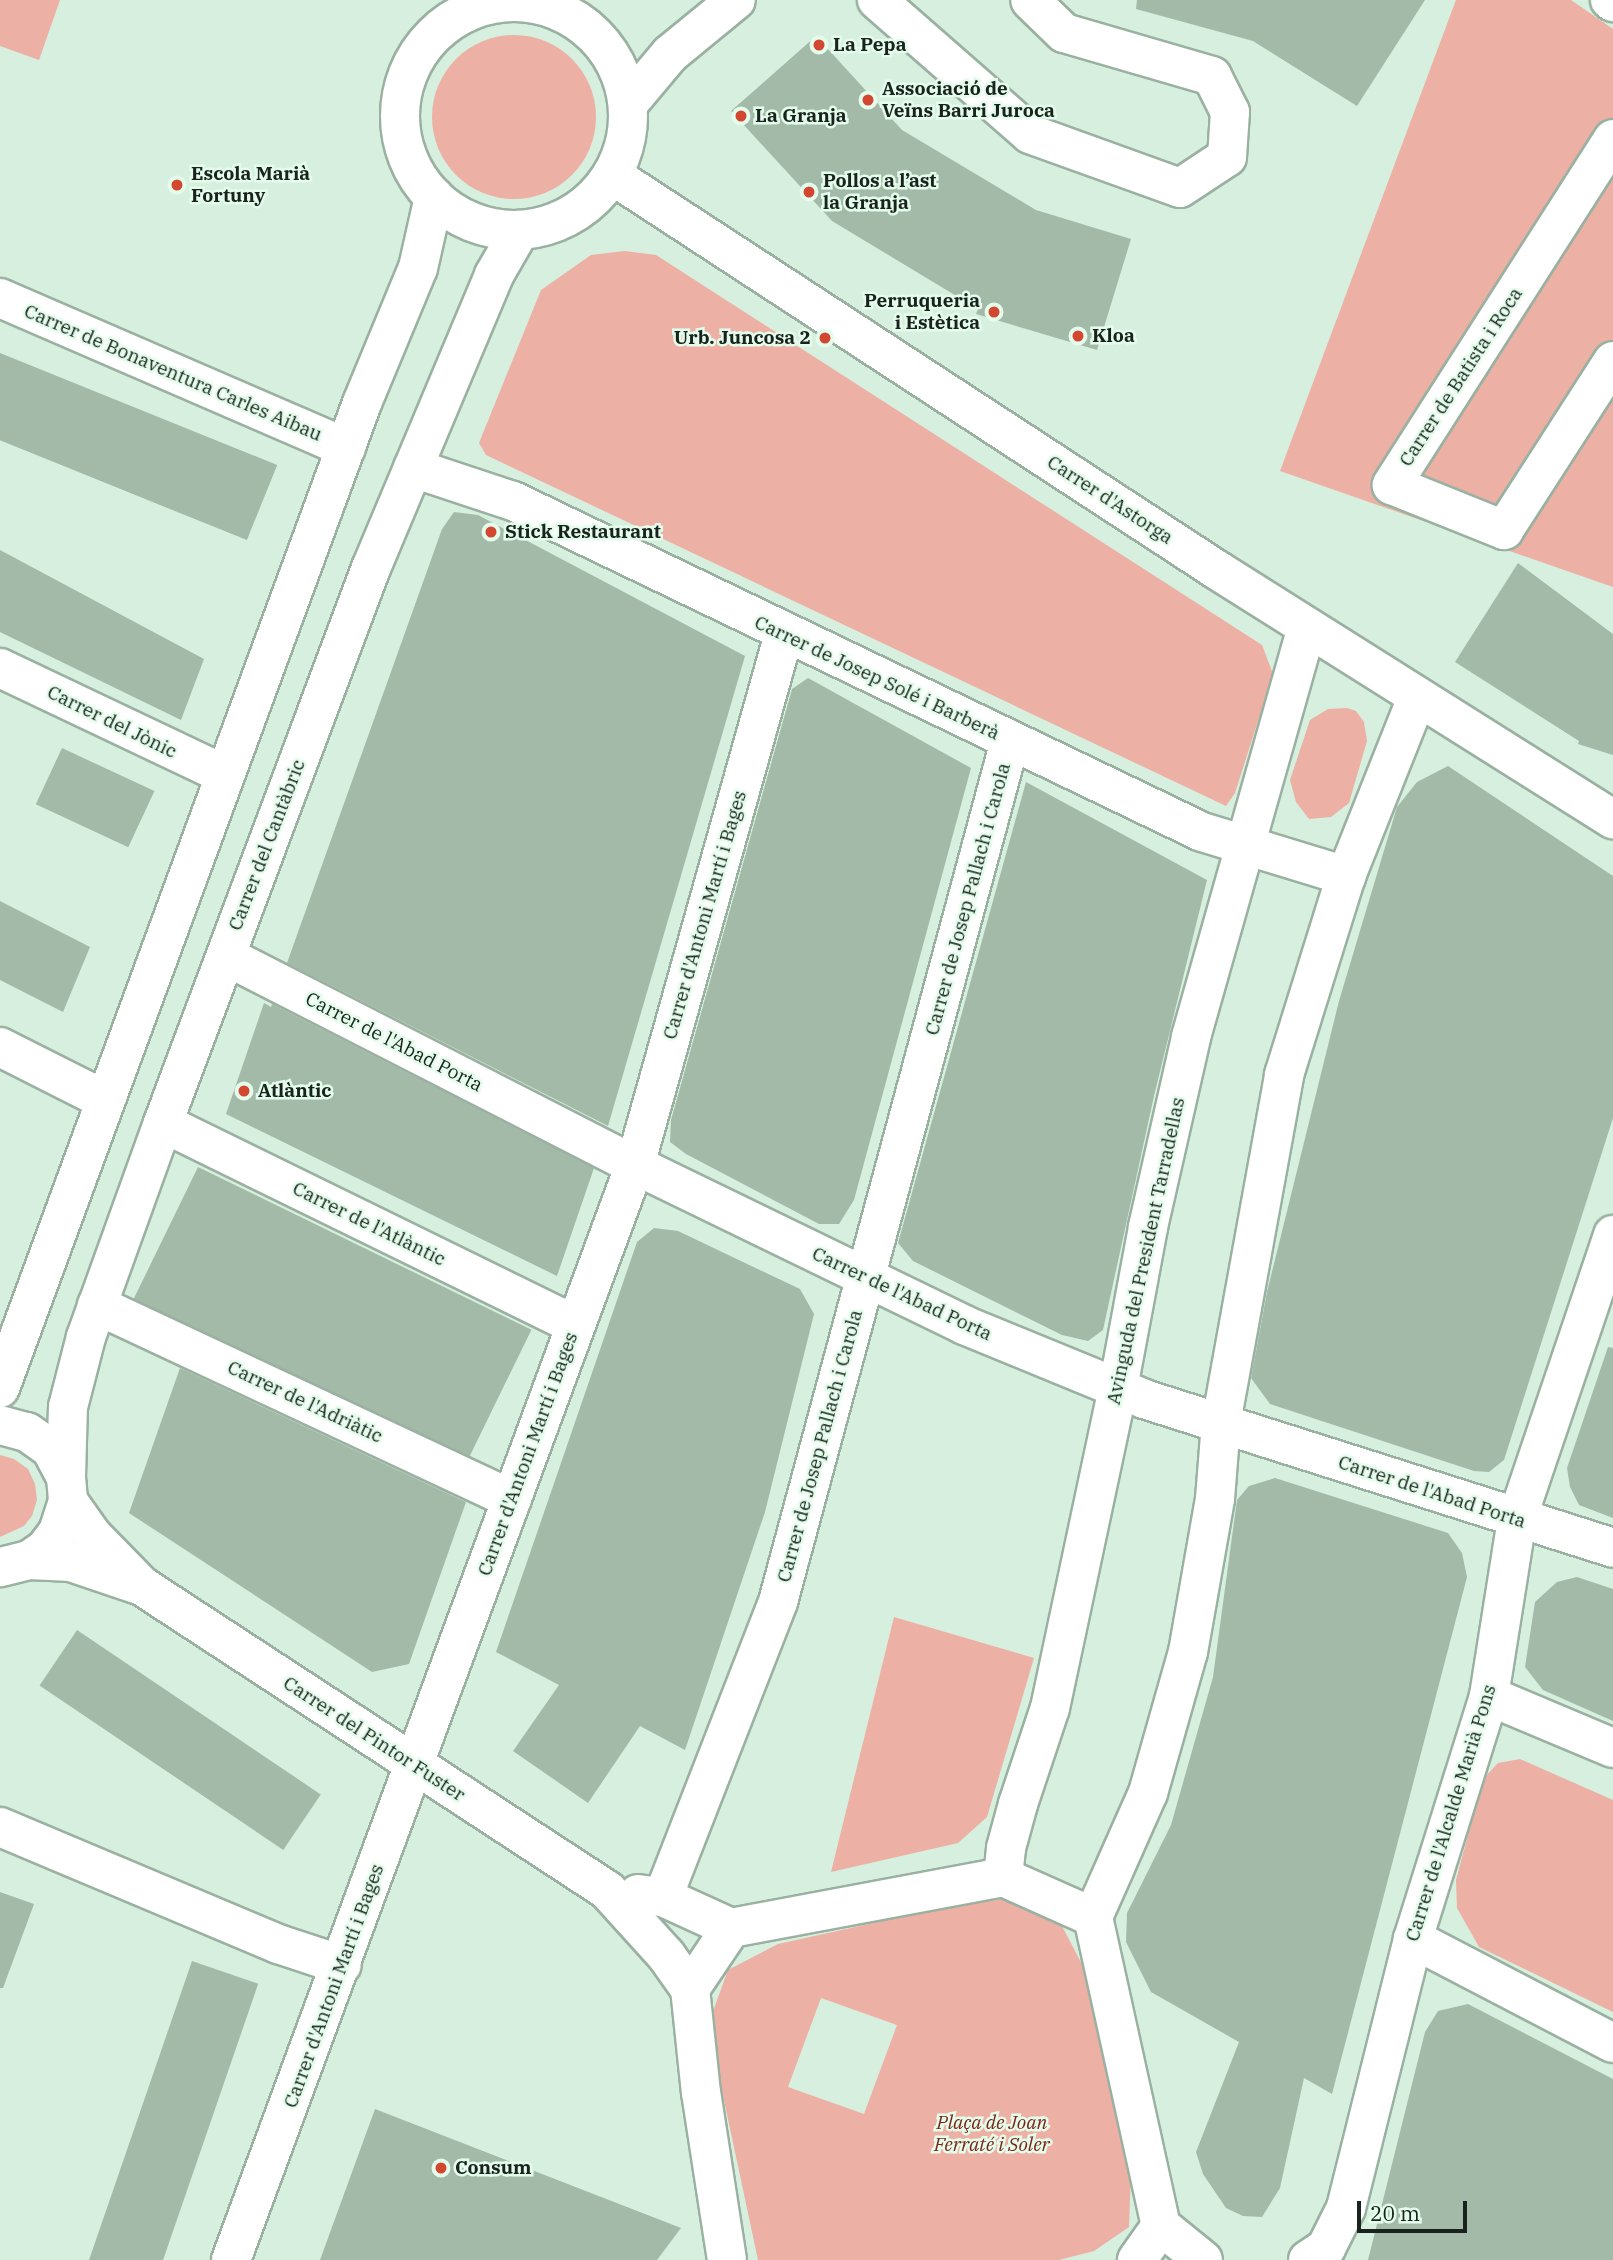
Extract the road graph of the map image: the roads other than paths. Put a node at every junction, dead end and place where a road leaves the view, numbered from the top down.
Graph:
1 (497, 0) edge
2 (736, 0) edge
3 (877, 0) edge
4 (1030, 0) edge
5 (570, 5) edge
6 (628, 104) junction
7 (1613, 139) edge
8 (612, 175) junction
9 (434, 197) junction
10 (520, 230) junction
11 (0, 298) edge
12 (1613, 361) edge
13 (346, 448) junction
14 (413, 468) junction
15 (1307, 628) junction
16 (784, 634) junction
17 (0, 668) edge
18 (1417, 698) junction
19 (1010, 741) junction
20 (225, 775) junction
21 (1613, 818) edge
22 (1244, 845) junction
23 (1346, 876) junction
24 (226, 956) junction
25 (0, 1047) edge
26 (105, 1100) junction
27 (163, 1123) junction
28 (635, 1165) junction
29 (1613, 1235) edge
30 (865, 1277) junction
31 (97, 1305) junction
32 (574, 1324) junction
33 (0, 1388) edge
34 (1118, 1388) junction
35 (1221, 1423) junction
36 (0, 1425) edge
37 (67, 1489) junction
38 (512, 1499) junction
39 (1517, 1519) junction
40 (1613, 1548) edge
41 (15, 1564) edge
42 (142, 1586) junction
43 (1489, 1696) junction
44 (1613, 1748) edge
45 (415, 1767) junction
46 (0, 1827) edge
47 (1003, 1877) junction
48 (607, 1890) junction
49 (663, 1897) junction
50 (1093, 1917) junction
51 (731, 1928) junction
52 (1413, 1939) junction
53 (342, 1965) junction
54 (690, 1989) junction
55 (1613, 2043) edge
56 (1161, 2226) junction
57 (231, 2260) edge
58 (727, 2260) edge
59 (1137, 2260) edge
60 (1203, 2260) edge
61 (1308, 2260) edge

1 - 5 street
1 - 9 street
2 - 6 street
3 - 4 street
5 - 6 street
6 - 8 street
7 - 12 street, Carrer de Batista i Roca
8 - 10 street
8 - 15 street, Carrer d'Astorga
9 - 10 street
9 - 13 street
10 - 14 street, Carrer del Cantàbric
11 - 13 street, Carrer de Bonaventura Carles Aibau
13 - 20 street
14 - 16 street, Carrer de Josep Solé i Barberà
14 - 24 street, Carrer del Cantàbric
15 - 18 street, Carrer d'Astorga
15 - 22 street, Avinguda del President Tarradellas
16 - 19 street, Carrer de Josep Solé i Barberà
16 - 28 street, Carrer d'Antoni Martí i Bages
17 - 20 street, Carrer del Jònic
18 - 21 street, Carrer d'Astorga
18 - 23 street
19 - 22 street, Carrer de Josep Solé i Barberà
19 - 30 street, Carrer de Josep Pallach i Carola
20 - 26 street
22 - 23 street, Carrer de Josep Solé i Barberà
22 - 34 street, Avinguda del President Tarradellas
23 - 35 street
24 - 27 street, Carrer del Cantàbric
24 - 28 street, Carrer de l'Abad Porta
25 - 26 street
26 - 33 street
27 - 31 street, Carrer del Cantàbric
27 - 32 street, Carrer de l'Atlàntic
28 - 30 street, Carrer de l'Abad Porta
28 - 32 street, Carrer d'Antoni Martí i Bages
29 - 39 street, Carrer de l'Alcalde Marià Pons
30 - 34 street, Carrer de l'Abad Porta
30 - 49 street, Carrer de Josep Pallach i Carola
31 - 37 street, Carrer del Cantàbric
31 - 38 street, Carrer de l'Adriàtic
32 - 38 street, Carrer d'Antoni Martí i Bages
34 - 35 street, Carrer de l'Abad Porta
34 - 47 street, Avinguda del President Tarradellas
35 - 39 street, Carrer de l'Abad Porta
35 - 50 street
36 - 37 street, Carrer del Pintor Fuster
37 - 41 street, Carrer del Cantàbric
37 - 42 street, Carrer del Pintor Fuster
38 - 45 street, Carrer d'Antoni Martí i Bages
39 - 40 street, Carrer de l'Abad Porta
39 - 43 street, Carrer de l'Alcalde Marià Pons
41 - 42 street, Carrer del Pintor Fuster
42 - 45 street, Carrer del Pintor Fuster
43 - 44 street
43 - 52 street, Carrer de l'Alcalde Marià Pons
45 - 48 street, Carrer del Pintor Fuster
45 - 53 street, Carrer d'Antoni Martí i Bages
46 - 53 street
47 - 50 street
47 - 51 street
48 - 49 street, Carrer del Pintor Fuster
48 - 54 street, Carrer del Pintor Fuster
49 - 51 street, Carrer del Pintor Fuster
50 - 56 street
51 - 54 street
52 - 55 street
52 - 61 street, Carrer de l'Alcalde Marià Pons
53 - 57 street, Carrer d'Antoni Martí i Bages
54 - 58 street
56 - 59 street
56 - 60 street

